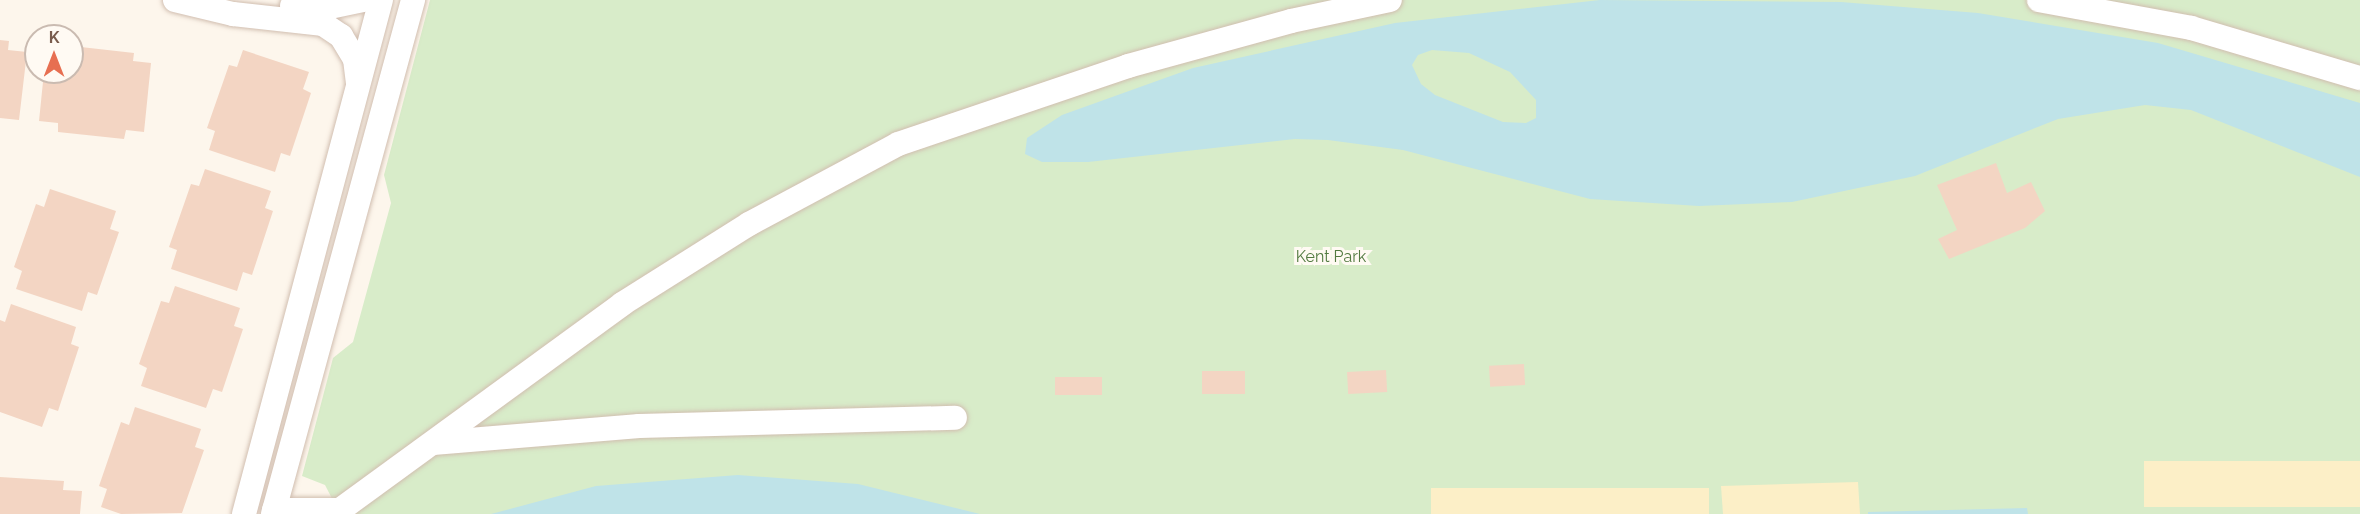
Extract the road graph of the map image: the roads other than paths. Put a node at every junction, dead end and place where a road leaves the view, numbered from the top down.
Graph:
1 (176, 0) edge
2 (1390, 0) edge
3 (2039, 0) edge
4 (367, 4) edge
5 (203, 5) junction
6 (411, 10) edge
7 (341, 36) junction
8 (371, 44) junction
9 (401, 52) junction
10 (2360, 78) edge
11 (358, 91) junction
12 (955, 418) dead end
13 (433, 443) junction
14 (274, 512) edge
15 (244, 514) edge

1 - 5 street
2 - 13 street
3 - 10 street
4 - 5 street
4 - 6 street
4 - 8 street
5 - 7 street
6 - 9 street
7 - 8 street
7 - 11 street
8 - 9 street
8 - 11 street
9 - 14 street
11 - 15 street
12 - 13 street
13 - 14 street

